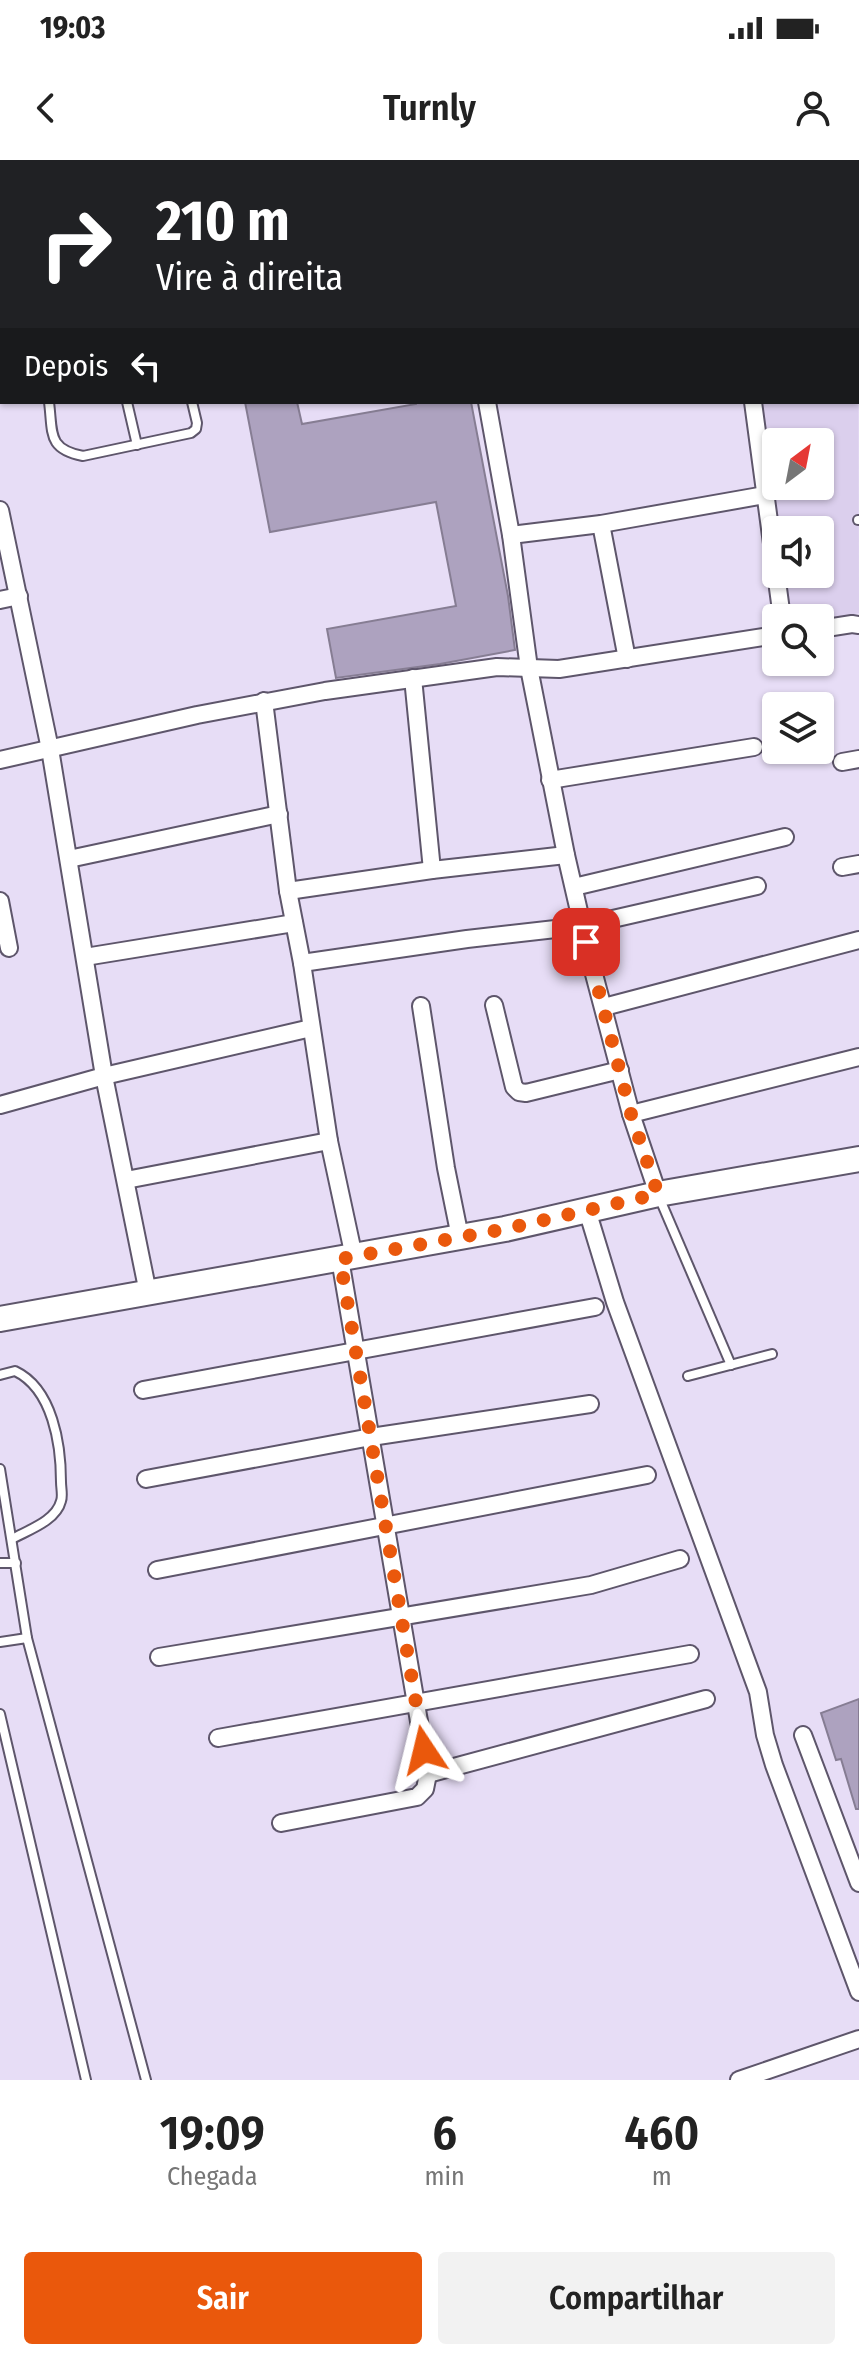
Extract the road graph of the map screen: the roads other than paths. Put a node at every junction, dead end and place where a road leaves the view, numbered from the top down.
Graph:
1 (49, 404) edge
2 (127, 404) edge
3 (192, 404) edge
4 (487, 404) edge
5 (753, 404) edge
6 (137, 445) junction
7 (762, 472) edge
8 (762, 496) edge
9 (766, 500) edge
10 (1, 520) edge
11 (601, 524) junction
12 (511, 535) junction
13 (19, 596) junction
14 (0, 600) edge
15 (780, 604) edge
16 (859, 625) edge
17 (834, 627) edge
18 (762, 637) edge
19 (627, 659) junction
20 (529, 668) junction
21 (413, 678) junction
22 (264, 701) junction
23 (754, 747) dead end
24 (50, 749) junction
25 (859, 759) edge
26 (0, 760) edge
27 (842, 762) dead end
28 (550, 780) junction
29 (279, 814) junction
30 (785, 837) dead end
31 (566, 855) junction
32 (69, 859) junction
33 (859, 864) edge
34 (842, 867) dead end
35 (432, 870) junction
36 (757, 886) dead end
37 (574, 887) junction
38 (288, 891) junction
39 (0, 901) edge
40 (294, 923) junction
41 (582, 926) junction
42 (859, 940) edge
43 (9, 948) dead end
44 (85, 957) junction
45 (302, 963) junction
46 (494, 1005) dead end
47 (421, 1006) dead end
48 (604, 1007) junction
49 (311, 1028) junction
50 (859, 1057) edge
51 (620, 1070) junction
52 (104, 1076) junction
53 (0, 1105) edge
54 (631, 1114) junction
55 (329, 1141) junction
56 (859, 1159) edge
57 (126, 1180) junction
58 (658, 1194) junction
59 (587, 1210) junction
60 (460, 1237) junction
61 (347, 1258) junction
62 (148, 1293) junction
63 (595, 1307) dead end
64 (0, 1319) edge
65 (356, 1350) junction
66 (772, 1354) dead end
67 (731, 1365) junction
68 (0, 1375) edge
69 (688, 1376) dead end
70 (143, 1390) dead end
71 (590, 1404) dead end
72 (371, 1437) junction
73 (0, 1469) edge
74 (647, 1475) dead end
75 (146, 1479) dead end
76 (386, 1527) junction
77 (12, 1539) junction
78 (680, 1559) dead end
79 (0, 1563) edge
80 (16, 1563) junction
81 (157, 1570) dead end
82 (402, 1618) junction
83 (27, 1638) junction
84 (0, 1642) edge
85 (690, 1654) dead end
86 (159, 1657) dead end
87 (706, 1699) dead end
88 (416, 1704) junction
89 (0, 1714) edge
90 (803, 1735) dead end
91 (218, 1738) dead end
92 (428, 1774) junction
93 (281, 1823) dead end
94 (854, 1854) edge
95 (859, 1883) edge
96 (859, 1992) edge
97 (859, 2039) edge
98 (743, 2079) edge
99 (86, 2080) edge
100 (146, 2080) edge

1 - 6 lane
2 - 6 lane
3 - 6 lane
4 - 12 street
5 - 7 street
8 - 11 street
9 - 15 street
10 - 13 street
11 - 12 street
11 - 19 street
12 - 20 street
13 - 14 street
13 - 24 street
16 - 17 street
18 - 19 street
19 - 20 street
20 - 21 street
20 - 28 street
21 - 22 street
21 - 35 street
22 - 24 street
22 - 29 street
23 - 28 street
24 - 26 street
24 - 32 street
25 - 27 street
28 - 31 street
29 - 32 street
29 - 38 street
30 - 37 street
31 - 35 street
31 - 37 street
32 - 44 street
33 - 34 street
35 - 38 street
36 - 41 street
37 - 41 street
38 - 40 street
39 - 43 street
40 - 44 street
40 - 45 street
41 - 45 street
41 - 48 street
42 - 48 street
44 - 52 street
45 - 49 street
46 - 51 street
47 - 60 street
48 - 51 street
49 - 52 street
49 - 55 street
50 - 54 street
51 - 54 street
52 - 53 street
52 - 57 street
54 - 58 street
55 - 57 street
55 - 61 street
56 - 58 street
57 - 62 street
58 - 59 street
58 - 67 lane
59 - 60 street
59 - 96 street
60 - 61 street
61 - 62 street
61 - 65 street
62 - 64 street
63 - 65 street
65 - 70 street
65 - 72 street
66 - 67 lane
67 - 69 lane
68 - 77 lane
71 - 72 street
72 - 75 street
72 - 76 street
73 - 77 lane
74 - 76 street
76 - 81 street
76 - 82 street
77 - 80 lane
78 - 82 street
79 - 80 lane
80 - 83 lane
82 - 86 street
82 - 88 street
83 - 84 lane
83 - 100 lane
85 - 88 street
87 - 92 street
88 - 91 street
88 - 92 street
89 - 99 lane
90 - 94 street
92 - 93 street
94 - 95 street
97 - 98 street

